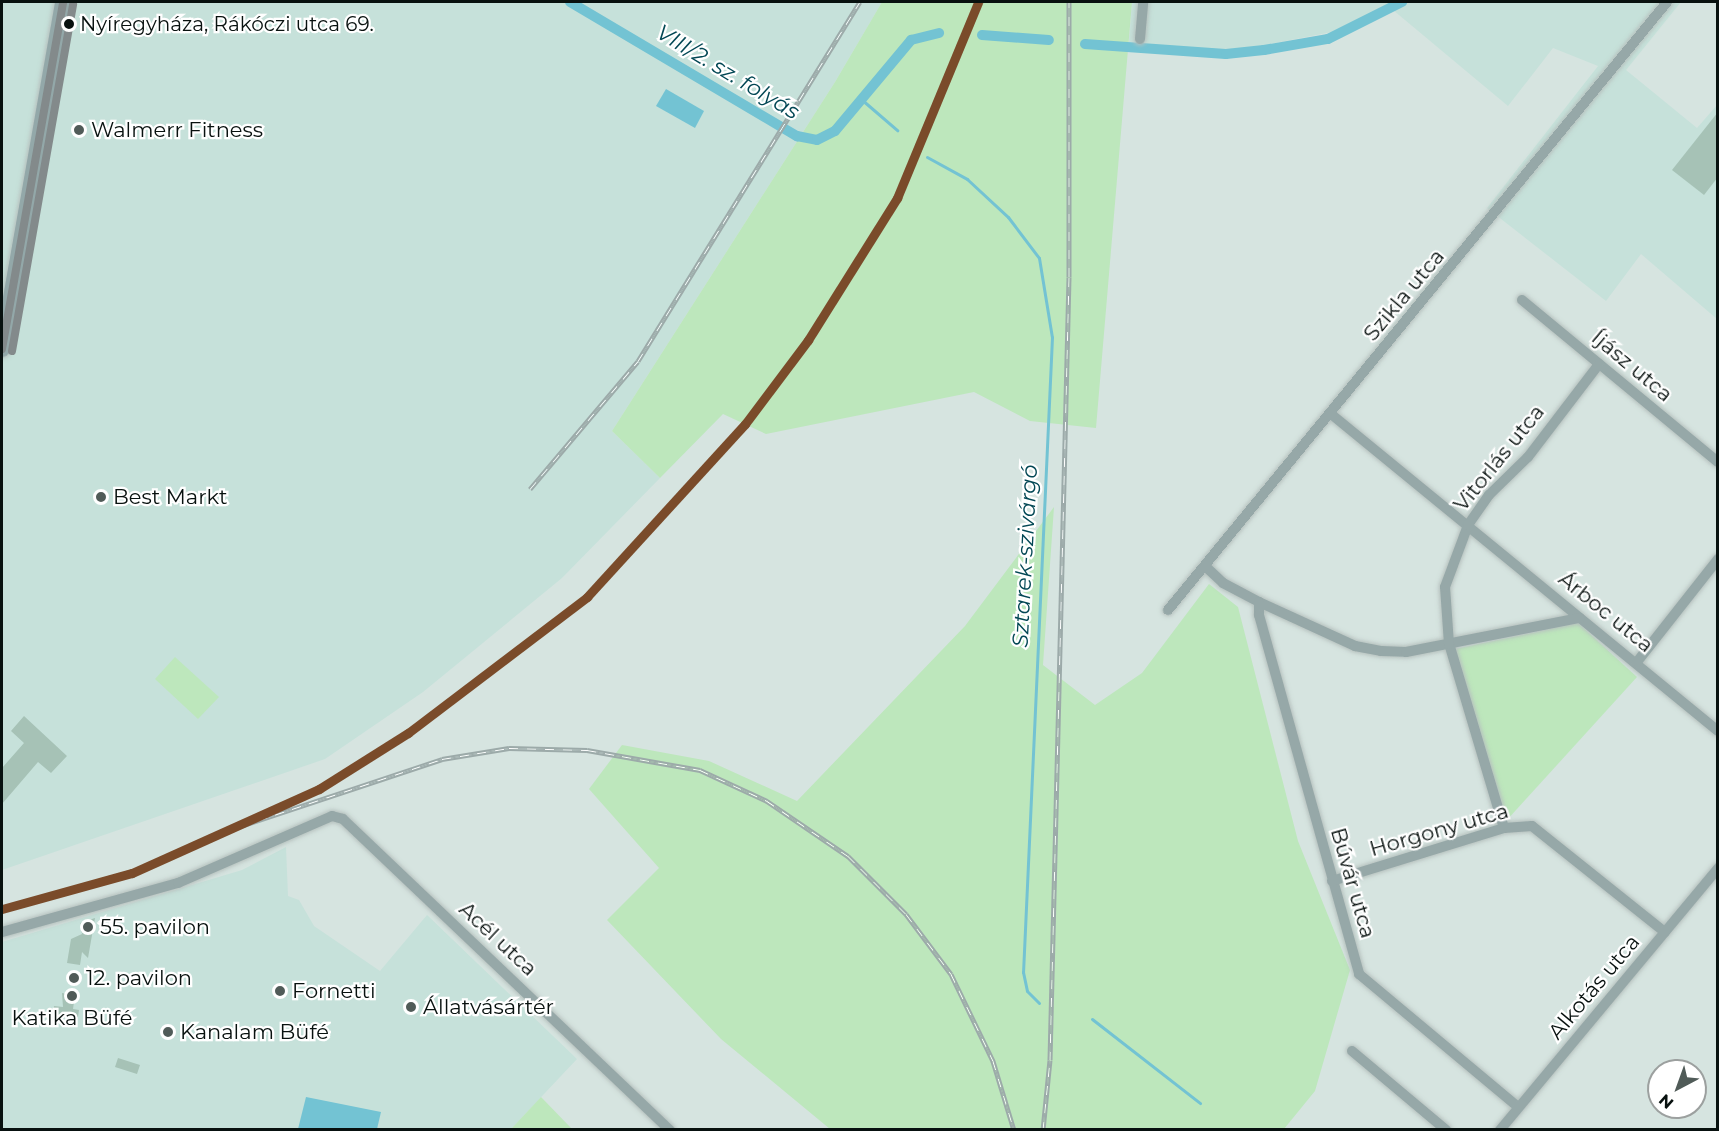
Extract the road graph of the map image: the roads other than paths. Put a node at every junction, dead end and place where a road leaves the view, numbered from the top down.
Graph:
1 (63, 2) edge
2 (1143, 2) edge
3 (1667, 2) edge
4 (1140, 39) dead end
5 (1522, 300) dead end
6 (2, 349) edge
7 (1599, 364) junction
8 (1331, 414) junction
9 (1718, 462) edge
10 (1468, 525) junction
11 (1718, 559) edge
12 (1205, 566) junction
13 (1259, 602) junction
14 (1168, 610) dead end
15 (1580, 618) junction
16 (1449, 644) junction
17 (1637, 662) junction
18 (1718, 731) edge
19 (1504, 828) junction
20 (1718, 868) edge
21 (1332, 881) junction
22 (2, 932) edge
23 (1665, 932) junction
24 (1352, 1051) dead end
25 (1518, 1107) junction
26 (1503, 1128) edge
27 (670, 1130) edge
28 (1446, 1130) edge

1 - 6 main road
2 - 4 street
3 - 8 street, Szikla utca
5 - 7 street, Íjász utca
7 - 9 street, Íjász utca
7 - 10 street, Vitorlás utca
8 - 10 street, Árboc utca
8 - 12 street, Szikla utca
10 - 15 street, Árboc utca
10 - 16 street, Vitorlás utca
11 - 17 street
12 - 13 street
12 - 14 street, Szikla utca
13 - 16 street
13 - 21 street, Búvár utca
15 - 16 street
15 - 17 street, Árboc utca
16 - 19 street, Vitorlás utca
17 - 18 street, Árboc utca
19 - 21 street, Horgony utca
19 - 23 street, Horgony utca
20 - 23 street, Alkotás utca
21 - 25 street, Búvár utca
22 - 27 street, Acél utca
23 - 25 street, Alkotás utca
24 - 28 street
25 - 26 street, Alkotás utca

